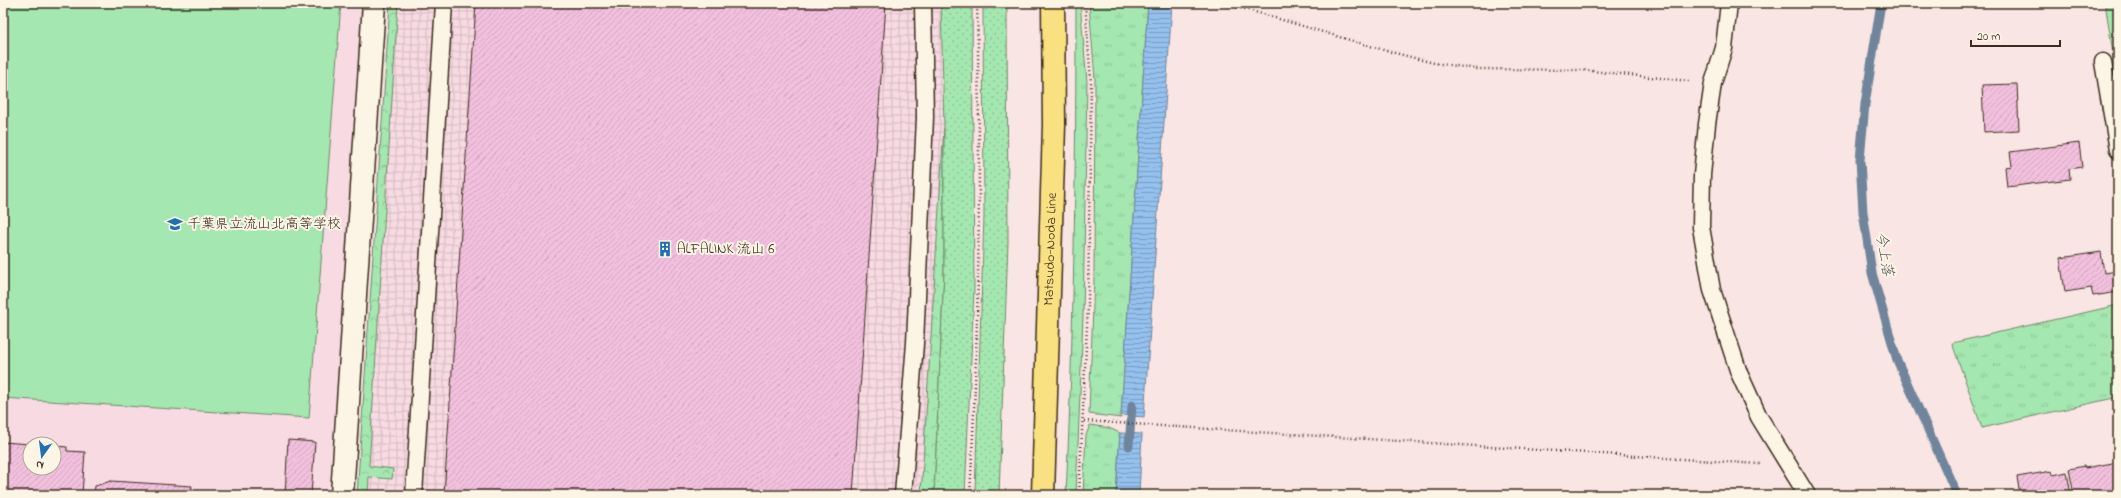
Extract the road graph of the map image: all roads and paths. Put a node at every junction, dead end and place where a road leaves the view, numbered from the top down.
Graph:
1 (374, 3) edge
2 (444, 3) edge
3 (923, 3) edge
4 (977, 3) edge
5 (1053, 3) edge
6 (1085, 3) edge
7 (1217, 3) edge
8 (1729, 3) edge
9 (2103, 62) dead end
10 (1713, 84) junction
11 (2118, 150) edge
12 (1084, 421) junction
13 (1789, 466) junction
14 (342, 495) edge
15 (414, 495) edge
16 (903, 495) edge
17 (970, 495) edge
18 (1043, 495) edge
19 (1079, 495) edge
20 (1808, 495) edge

1 - 14 street
2 - 15 lane
3 - 16 lane
4 - 17 path
5 - 18 main road, Matsudo-Noda Line
6 - 12 path
7 - 10 path
8 - 10 lane
9 - 11 lane
10 - 13 lane
12 - 13 path
12 - 19 path
13 - 20 lane

